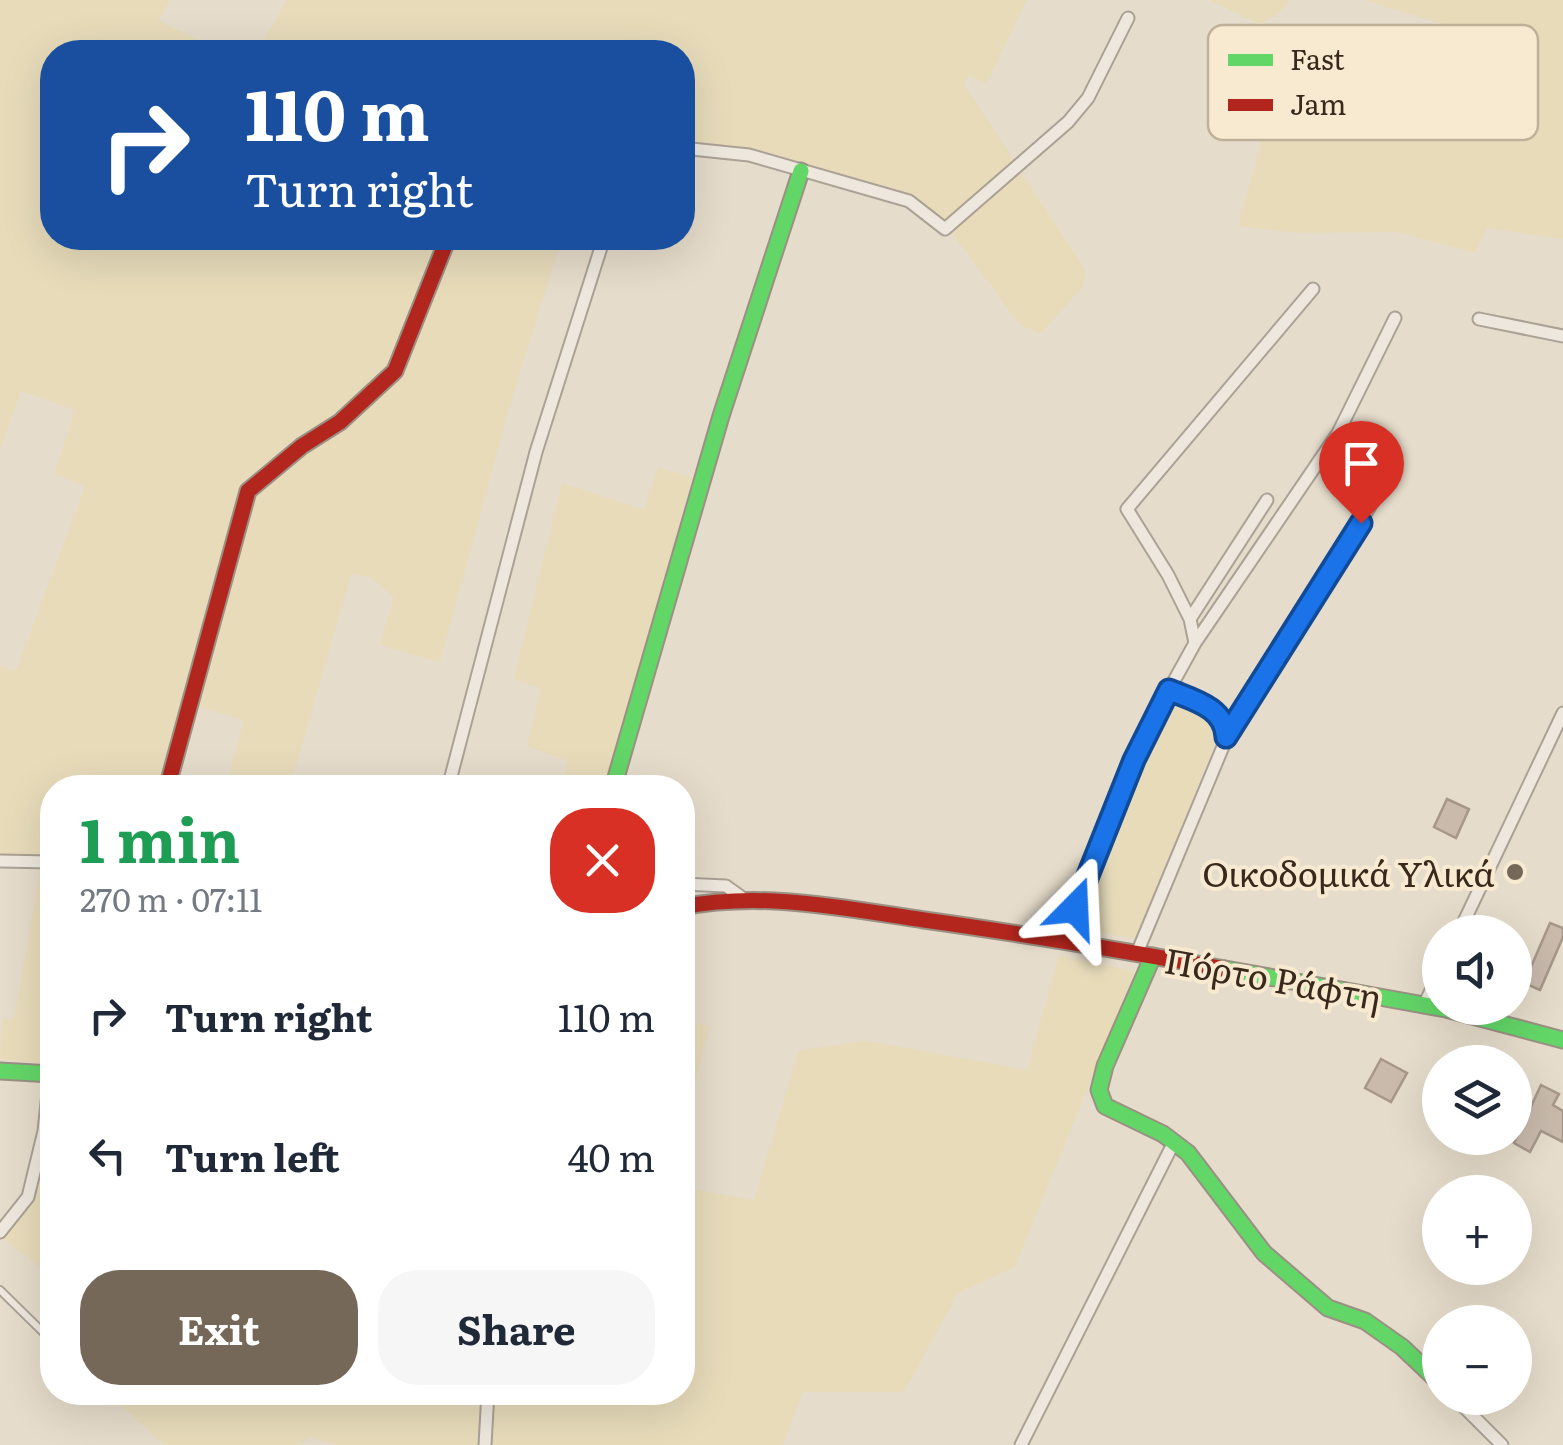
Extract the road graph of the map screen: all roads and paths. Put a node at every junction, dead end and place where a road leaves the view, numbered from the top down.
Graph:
1 (1128, 18) dead end
2 (695, 149) edge
3 (801, 171) junction
4 (443, 250) edge
5 (600, 250) edge
6 (1314, 289) dead end
7 (1395, 318) dead end
8 (1479, 320) dead end
9 (1563, 336) edge
10 (1380, 490) dead end
11 (1267, 500) dead end
12 (1190, 619) junction
13 (1195, 643) junction
14 (1169, 690) junction
15 (1563, 713) edge
16 (1226, 737) junction
17 (172, 775) edge
18 (451, 775) edge
19 (617, 775) edge
20 (0, 861) edge
21 (40, 862) edge
22 (695, 885) edge
23 (744, 899) junction
24 (695, 905) edge
25 (1466, 915) edge
26 (1063, 940) junction
27 (1145, 954) junction
28 (1422, 1005) edge
29 (1503, 1025) edge
30 (1563, 1040) edge
31 (0, 1070) edge
32 (40, 1073) edge
33 (1174, 1142) junction
34 (40, 1148) edge
35 (0, 1232) edge
36 (0, 1290) edge
37 (40, 1329) edge
38 (1422, 1366) edge
39 (487, 1405) edge
40 (1471, 1415) edge
41 (485, 1445) edge
42 (1020, 1445) edge
43 (1502, 1445) edge

1 - 3 street
2 - 3 street
3 - 19 street
4 - 17 street
5 - 18 street
6 - 12 street
7 - 13 street
8 - 9 street
10 - 16 street
11 - 12 street
12 - 13 street
13 - 14 street
14 - 16 street
14 - 26 street
15 - 25 street
16 - 27 street
20 - 21 street
22 - 23 street
23 - 24 street, Πόρτο Ράφτη
23 - 26 street, Πόρτο Ράφτη
26 - 27 street, Πόρτο Ράφτη
27 - 28 street, Πόρτο Ράφτη
27 - 33 street
29 - 30 street, Πόρτο Ράφτη
31 - 32 street
33 - 38 street
33 - 42 street
34 - 35 street
36 - 37 lane
39 - 41 street
40 - 43 street

